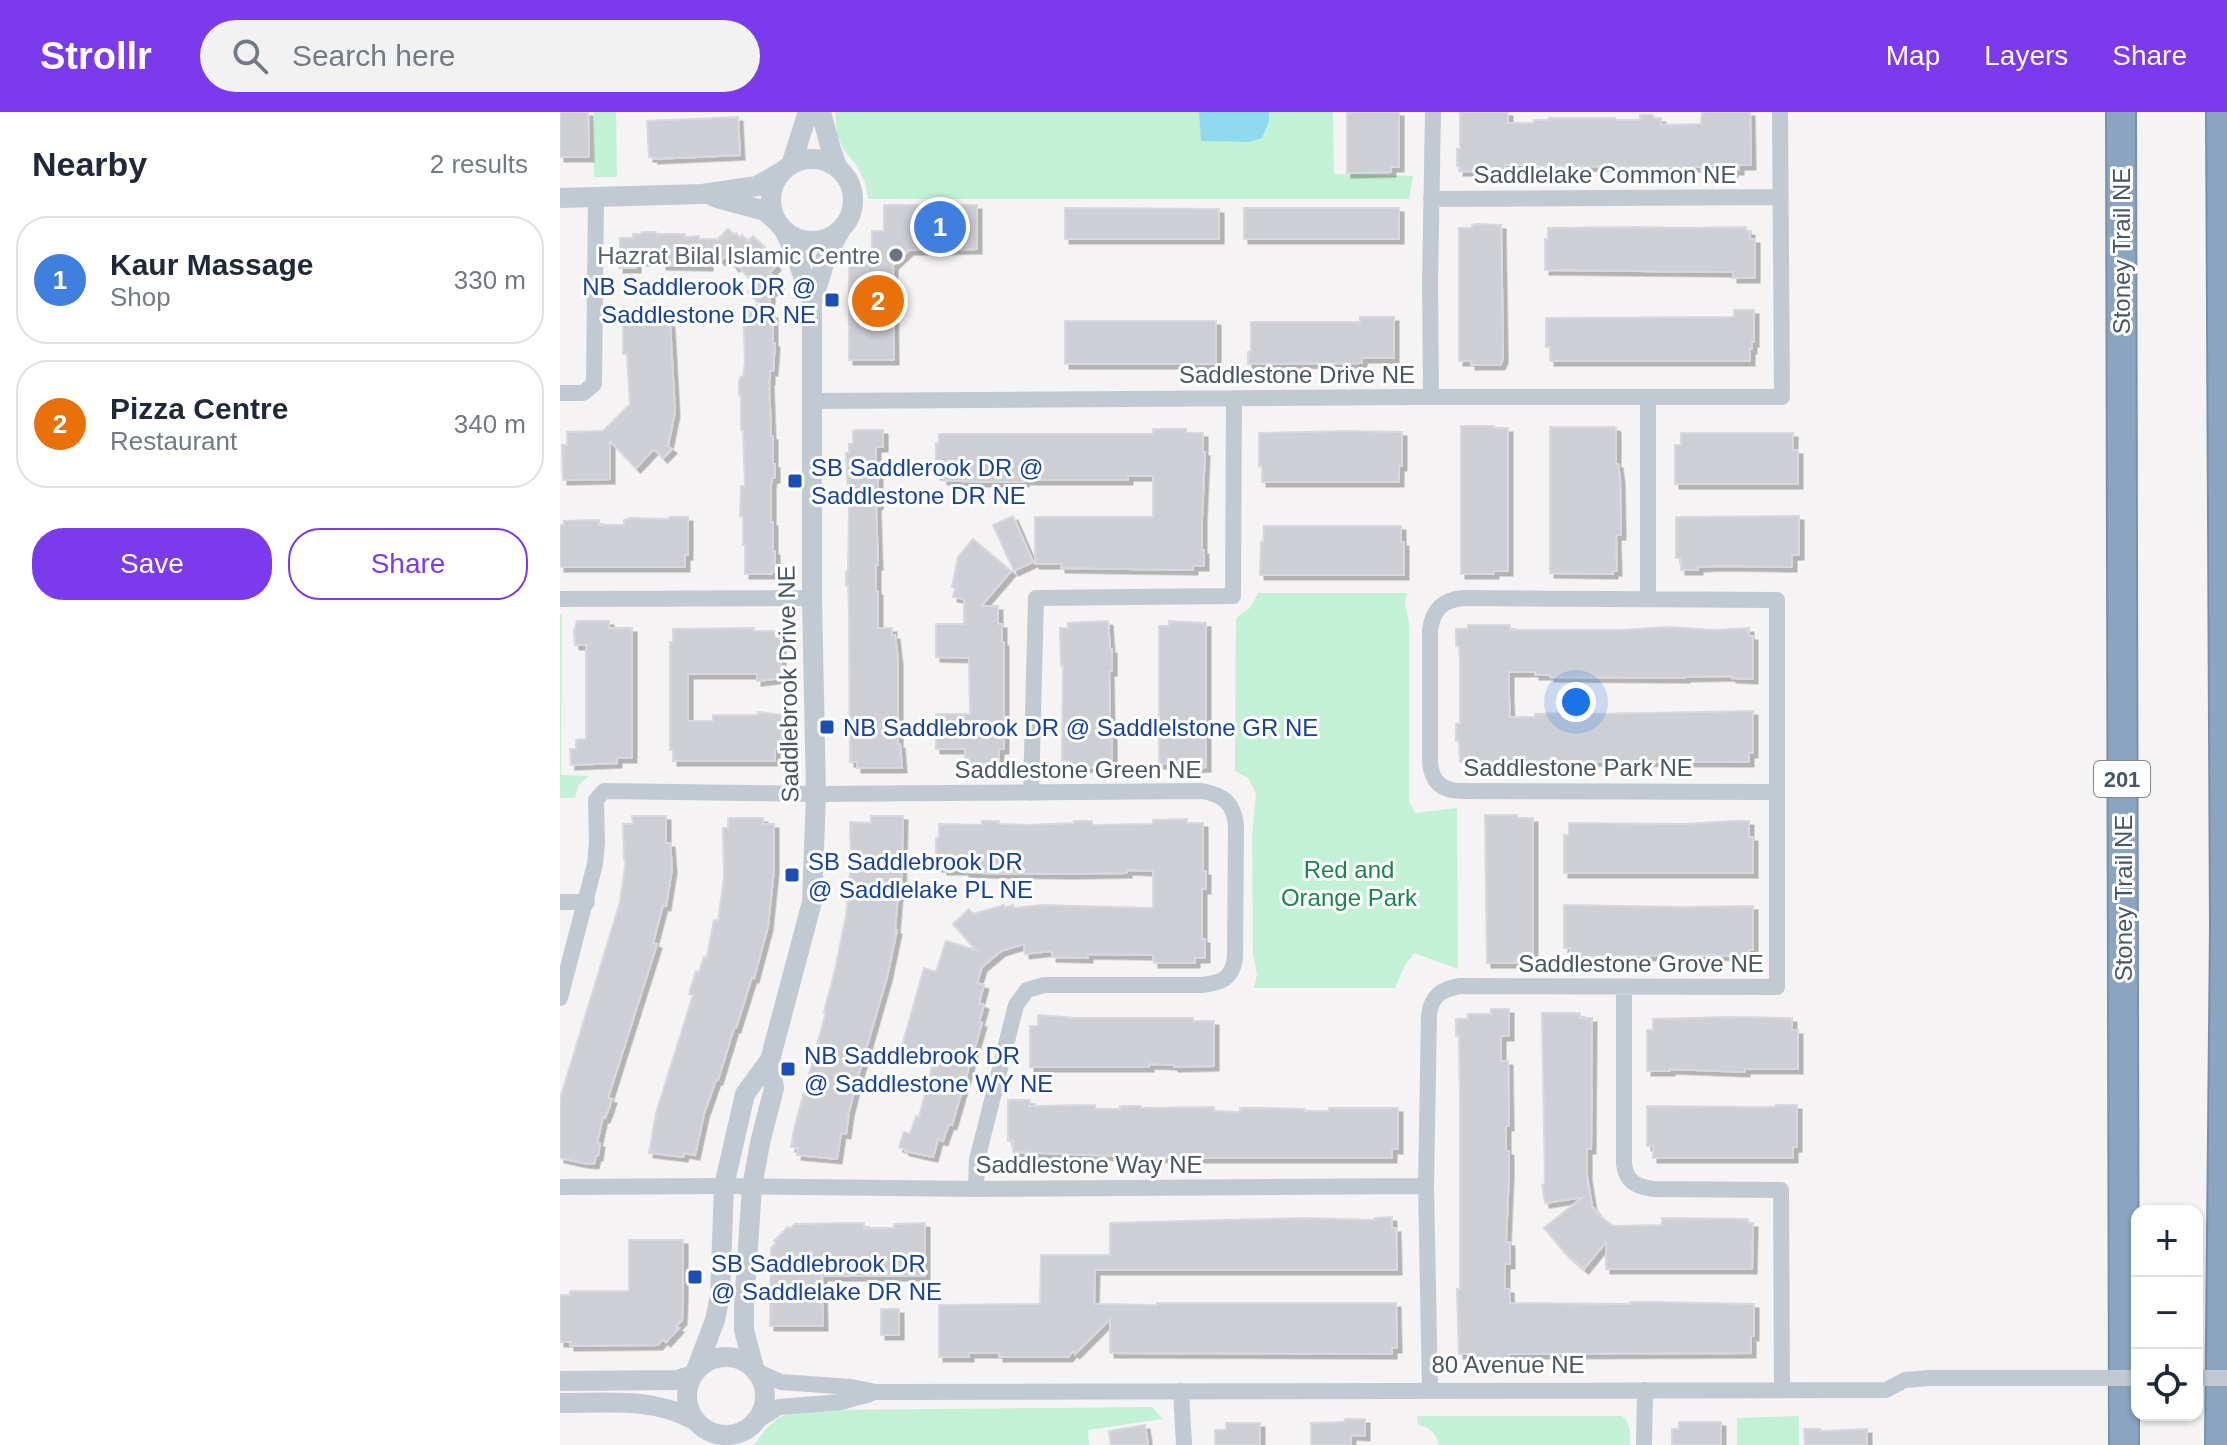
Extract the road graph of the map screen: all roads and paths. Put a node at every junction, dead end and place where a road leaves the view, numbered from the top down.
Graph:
1 (808, 112) edge
2 (821, 112) edge
3 (1433, 112) edge
4 (1780, 112) edge
5 (2105, 112) edge
6 (2121, 112) edge
7 (2221, 112) edge
8 (837, 167) junction
9 (787, 168) junction
10 (702, 194) junction
11 (1779, 197) junction
12 (560, 198) edge
13 (596, 198) junction
14 (1431, 199) junction
15 (780, 226) junction
16 (840, 231) junction
17 (812, 303) junction
18 (560, 393) edge
19 (1431, 397) junction
20 (1648, 397) junction
21 (1234, 398) junction
22 (813, 401) junction
23 (2122, 489) junction
24 (812, 598) junction
25 (1648, 598) junction
26 (560, 599) edge
27 (2225, 762) edge
28 (1777, 792) junction
29 (1031, 793) junction
30 (816, 794) junction
31 (560, 902) edge
32 (587, 902) junction
33 (1624, 987) junction
34 (560, 998) edge
35 (770, 1060) junction
36 (724, 1186) junction
37 (1426, 1186) junction
38 (560, 1187) edge
39 (752, 1187) junction
40 (976, 1189) junction
41 (756, 1370) junction
42 (695, 1373) junction
43 (2131, 1378) edge
44 (2203, 1378) edge
45 (2227, 1378) edge
46 (560, 1381) edge
47 (1430, 1390) junction
48 (1645, 1390) junction
49 (1782, 1390) junction
50 (1181, 1391) junction
51 (876, 1392) junction
52 (560, 1403) edge
53 (703, 1431) edge
54 (751, 1431) edge
55 (1184, 1445) edge
56 (1644, 1445) edge
57 (2124, 1445) edge
58 (2220, 1445) edge

1 - 9 street
2 - 8 street
3 - 14 street
4 - 11 street
5 - 23 highway
6 - 23 highway, Stoney Trail NE / 201
7 - 27 highway
8 - 9 street
8 - 16 street
9 - 10 street
9 - 15 street
10 - 13 street
10 - 15 street
11 - 14 street, Saddlelake Common NE
11 - 20 street, Saddlestone Drive NE
12 - 13 street
13 - 18 street
14 - 19 street
15 - 16 street
15 - 17 street, Saddlebrook Drive NE
16 - 17 street, Saddlebrook Drive NE
17 - 22 street, Saddlebrook Drive NE
19 - 20 street, Saddlestone Drive NE
19 - 21 street, Saddlestone Drive NE
20 - 25 street
21 - 22 street, Saddlestone Drive NE
21 - 29 street
22 - 24 street, Saddlebrook Drive NE
23 - 57 highway, Stoney Trail NE / 201
24 - 26 street
24 - 30 street, Saddlebrook Drive NE
25 - 28 street, Saddlestone Grove NE
25 - 28 street, Saddlestone Park NE
27 - 58 highway
28 - 33 street, Saddlestone Grove NE
29 - 30 street, Saddlestone Green NE
29 - 40 street, Saddlestone Green NE
30 - 32 street, Saddlestone Green NE
30 - 35 street, Saddlebrook Drive NE
31 - 32 street
32 - 34 street, Saddlestone Green NE
33 - 37 street, Saddlestone Grove NE
33 - 49 street
35 - 36 street, Saddlebrook Drive NE
35 - 39 street, Saddlebrook Drive NE
36 - 38 street, Saddlestone Way NE
36 - 39 street, Saddlestone Way NE
36 - 42 street, Saddlebrook Drive NE
37 - 40 street, Saddlestone Way NE
37 - 47 street, Saddlestone Grove NE
39 - 40 street, Saddlestone Way NE
39 - 41 street, Saddlebrook Drive NE
41 - 42 street
41 - 51 street, 80 Avenue NE
41 - 54 street
42 - 46 street
42 - 53 street
43 - 49 street, 80 Avenue NE, bridge
44 - 45 street, bridge
47 - 48 street, 80 Avenue NE
47 - 50 street, 80 Avenue NE
48 - 49 street, 80 Avenue NE
48 - 56 street
50 - 51 street, 80 Avenue NE
50 - 55 street
51 - 54 street, 80 Avenue NE
52 - 53 street
53 - 54 street

